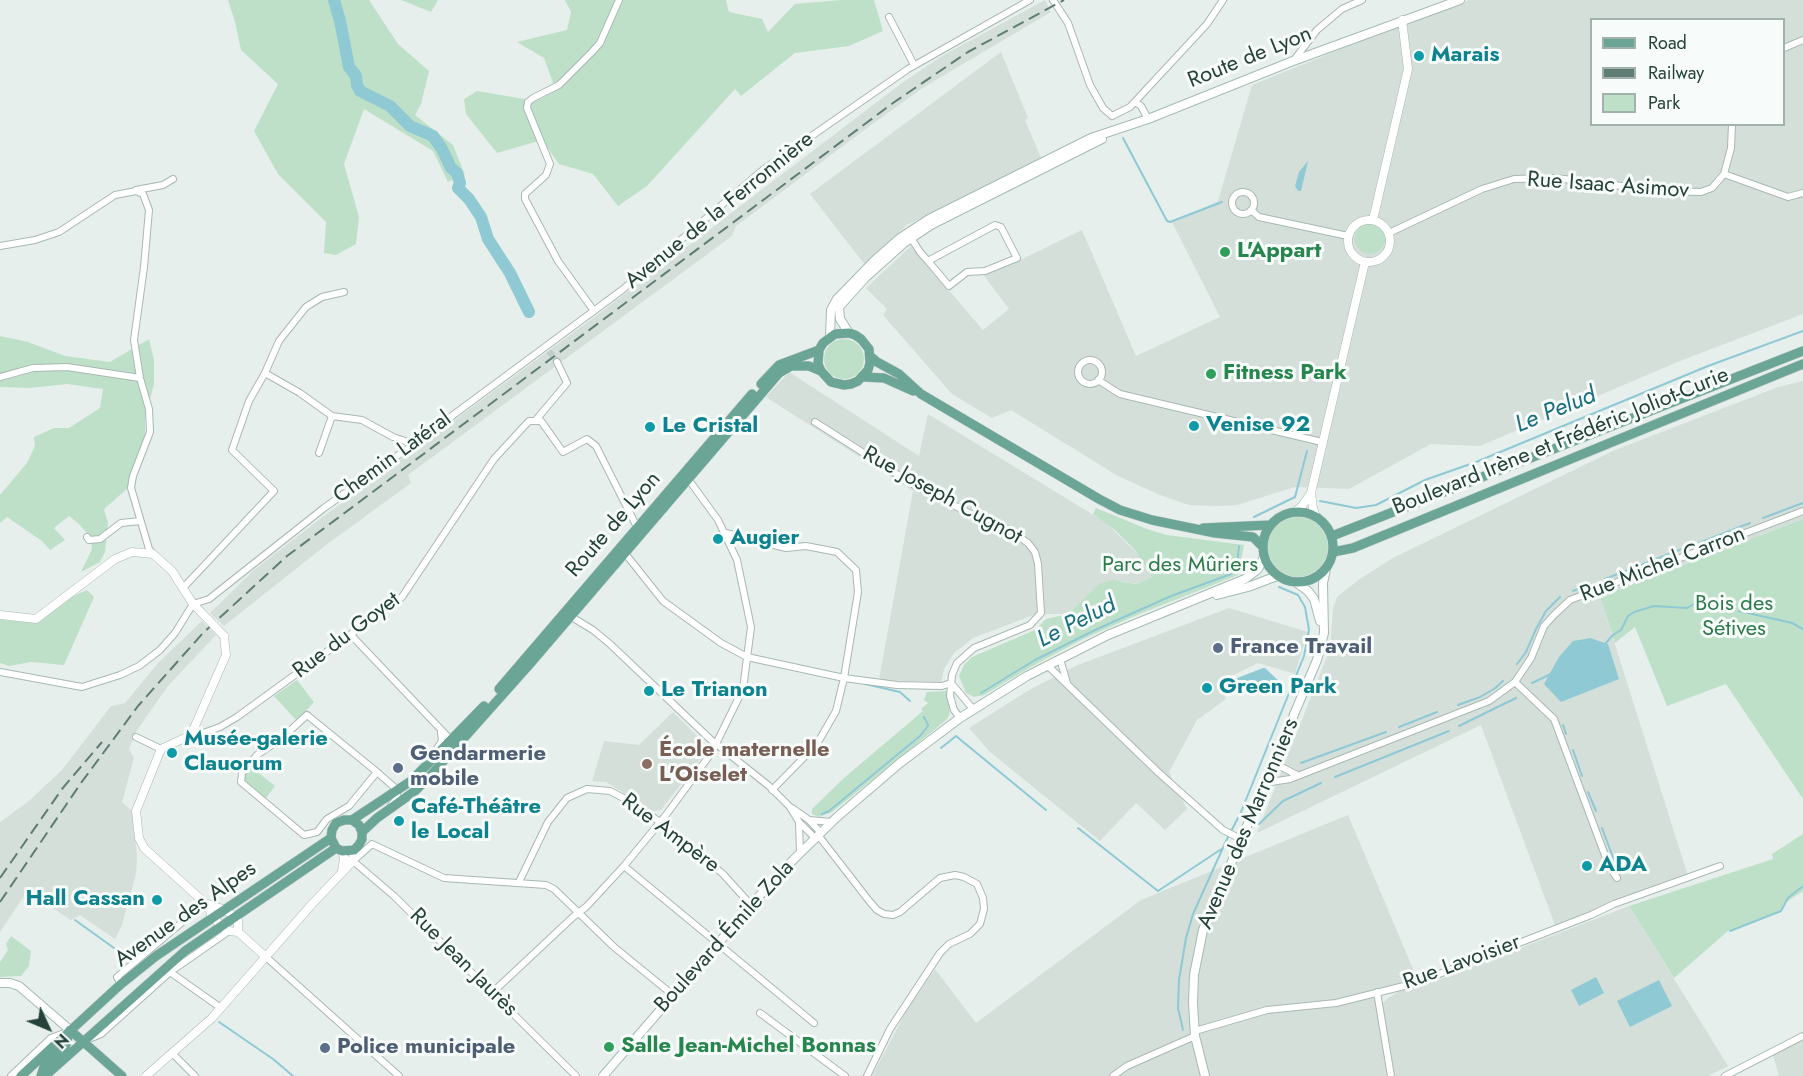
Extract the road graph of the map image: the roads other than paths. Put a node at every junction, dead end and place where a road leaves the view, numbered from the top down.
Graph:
1 (620, 0) edge
2 (1030, 0) edge
3 (1053, 0) edge
4 (1223, 0) edge
5 (1362, 0) edge
6 (1451, 0) edge
7 (1460, 0) edge
8 (889, 17) dead end
9 (1402, 20) junction
10 (1803, 40) edge
11 (1785, 48) edge
12 (1293, 61) junction
13 (914, 65) junction
14 (1135, 102) junction
15 (1112, 116) junction
16 (1148, 119) junction
17 (1732, 126) edge
18 (1113, 132) junction
19 (1724, 174) junction
20 (173, 179) dead end
21 (136, 190) junction
22 (1803, 194) edge
23 (1251, 210) dead end
24 (1373, 220) junction
25 (1389, 233) junction
26 (1348, 236) junction
27 (911, 238) junction
28 (0, 246) edge
29 (928, 261) junction
30 (1365, 261) junction
31 (344, 292) dead end
32 (594, 311) junction
33 (849, 333) junction
34 (830, 337) junction
35 (819, 350) junction
36 (1803, 351) edge
37 (870, 356) junction
38 (557, 362) tunnel mouth
39 (1803, 364) edge
40 (821, 371) junction
41 (265, 373) junction
42 (0, 377) edge
43 (864, 377) junction
44 (140, 378) junction
45 (1098, 380) dead end
46 (921, 394) junction
47 (332, 416) junction
48 (538, 421) junction
49 (815, 422) dead end
50 (1322, 442) junction
51 (414, 444) junction
52 (319, 453) dead end
53 (686, 476) junction
54 (1311, 493) junction
55 (1803, 511) edge
56 (1294, 512) junction
57 (1316, 517) junction
58 (140, 521) junction
59 (1270, 525) junction
60 (1194, 528) junction
61 (639, 531) junction
62 (726, 533) junction
63 (1332, 536) junction
64 (87, 537) dead end
65 (1262, 546) junction
66 (622, 551) junction
67 (1333, 552) junction
68 (153, 554) junction
69 (1264, 556) junction
70 (1326, 569) junction
71 (1277, 576) junction
72 (1297, 583) junction
73 (183, 588) junction
74 (1202, 598) junction
75 (193, 604) junction
76 (568, 614) junction
77 (0, 615) edge
78 (351, 635) junction
79 (1321, 645) junction
80 (747, 657) junction
81 (1060, 659) junction
82 (1047, 665) junction
83 (0, 672) edge
84 (844, 678) junction
85 (951, 682) junction
86 (1515, 682) junction
87 (1068, 684) junction
88 (973, 709) junction
89 (960, 718) junction
90 (441, 732) junction
91 (191, 735) junction
92 (136, 737) dead end
93 (449, 742) junction
94 (717, 745) junction
95 (161, 749) junction
96 (1274, 764) junction
97 (436, 770) junction
98 (377, 772) junction
99 (418, 774) junction
100 (1297, 775) junction
101 (1265, 783) junction
102 (772, 790) junction
103 (397, 791) junction
104 (790, 807) junction
105 (382, 813) junction
106 (351, 820) junction
107 (809, 820) junction
108 (660, 822) junction
109 (799, 822) junction
110 (832, 822) junction
111 (362, 832) junction
112 (818, 835) junction
113 (331, 838) junction
114 (1241, 839) junction
115 (354, 850) junction
116 (341, 852) junction
117 (800, 852) junction
118 (353, 861) junction
119 (624, 866) junction
120 (1720, 866) dead end
121 (342, 871) junction
122 (1617, 878) dead end
123 (519, 882) junction
124 (207, 904) junction
125 (751, 905) junction
126 (225, 910) junction
127 (579, 912) junction
128 (235, 917) junction
129 (213, 918) junction
130 (225, 929) junction
131 (238, 932) junction
132 (718, 943) junction
133 (266, 957) junction
134 (170, 972) junction
135 (0, 982) edge
136 (121, 984) junction
137 (493, 992) junction
138 (1377, 992) junction
139 (673, 995) junction
140 (222, 1008) junction
141 (760, 1013) dead end
142 (814, 1023) dead end
143 (70, 1030) junction
144 (1195, 1034) junction
145 (1803, 1036) edge
146 (83, 1042) junction
147 (172, 1053) junction
148 (11, 1076) edge
149 (21, 1076) edge
150 (43, 1076) edge
151 (122, 1076) edge
152 (146, 1076) edge
153 (195, 1076) edge
154 (399, 1076) edge
155 (576, 1076) edge
156 (603, 1076) edge
157 (845, 1076) edge
158 (867, 1076) edge
159 (1113, 1076) edge
160 (1205, 1076) edge
161 (1391, 1076) edge
162 (1725, 1076) edge

1 - 32 street
2 - 13 street, Avenue de la Ferronnière
3 - 15 street
4 - 14 street
5 - 12 street
6 - 9 main road, Route de Lyon
7 - 9 main road, Route de Lyon
8 - 13 street
9 - 12 main road, Route de Lyon
9 - 24 street
10 - 11 street
12 - 16 main road, Route de Lyon
13 - 32 street, Avenue de la Ferronnière
14 - 15 street
14 - 16 street
15 - 18 street
16 - 18 main road, Route de Lyon
17 - 19 street
18 - 27 main road
18 - 34 main road
19 - 22 street
19 - 25 street, Rue Isaac Asimov
20 - 21 street
21 - 28 street
21 - 44 street
23 - 26 street
24 - 25 street
24 - 26 street
25 - 30 street
26 - 30 street
27 - 29 street
27 - 33 main road
29 - 29 street
30 - 50 street
31 - 41 street
32 - 51 street, Chemin Latéral
33 - 34 main road
33 - 37 main road
34 - 35 main road
35 - 40 main road
35 - 53 main road, Route de Lyon
36 - 63 main road, Boulevard Irène et Frédéric Joliot-Curie
37 - 43 main road
37 - 46 main road
38 - 48 street, Rue du Goyet
39 - 67 main road, Boulevard Irène et Frédéric Joliot-Curie
40 - 43 main road
40 - 53 main road, Route de Lyon
41 - 47 street
41 - 73 street
42 - 44 street
43 - 46 main road
44 - 58 street
45 - 50 street
46 - 60 main road
47 - 51 street
47 - 52 street
48 - 61 street
48 - 78 street, Rue du Goyet
49 - 85 street, Rue Joseph Cugnot
50 - 54 street
51 - 75 street, Chemin Latéral
53 - 61 main road, Route de Lyon
53 - 62 street
54 - 56 street
54 - 57 street
55 - 86 street, Rue Michel Carron
56 - 57 main road
56 - 59 main road
57 - 63 main road
58 - 64 street
58 - 68 street
59 - 60 main road
59 - 65 main road
60 - 65 main road
61 - 66 main road, Route de Lyon
62 - 80 street
62 - 84 street
63 - 67 main road
65 - 69 main road
66 - 76 main road, Route de Lyon
66 - 80 street
67 - 70 main road
68 - 73 street
68 - 77 street
69 - 71 main road
69 - 74 main road
70 - 72 main road
70 - 79 main road, Avenue des Marronniers
71 - 72 main road
71 - 74 main road
72 - 79 main road, Avenue des Marronniers
73 - 75 street
74 - 81 main road
75 - 83 street
75 - 91 street, bridge
76 - 93 main road, Route de Lyon
76 - 94 street, Boulevard Émile Zola
76 - 97 main road
78 - 90 street
78 - 91 street, Rue du Goyet
79 - 96 main road, Avenue des Marronniers
80 - 84 street
80 - 94 street
81 - 82 main road
81 - 87 street
82 - 87 street
82 - 88 main road
84 - 85 street
84 - 102 street
85 - 88 street
85 - 89 street
86 - 100 street, Rue Michel Carron
86 - 122 street
87 - 114 street
88 - 89 main road
89 - 110 main road
90 - 93 street
90 - 99 street
91 - 95 street
92 - 95 street
93 - 97 street
93 - 99 main road, Avenue des Alpes
94 - 102 street, Boulevard Émile Zola
94 - 108 street
95 - 124 street
96 - 100 street
96 - 101 main road, Avenue des Marronniers
97 - 105 main road
98 - 98 street
98 - 103 street
99 - 103 main road, Avenue des Alpes
100 - 101 street, Rue Michel Carron
101 - 114 main road, Avenue des Marronniers
102 - 104 street, Boulevard Émile Zola
103 - 105 street
103 - 106 main road, Avenue des Alpes
104 - 107 street, Boulevard Émile Zola
104 - 109 street, Boulevard Émile Zola
105 - 111 main road
106 - 111 main road
106 - 113 main road, Avenue des Alpes
107 - 110 street, Boulevard Émile Zola
107 - 112 street, Boulevard Émile Zola
108 - 119 street
108 - 123 street, Rue Ampère
108 - 125 street, Rue Ampère
109 - 112 street, Boulevard Émile Zola
109 - 117 street, Boulevard Émile Zola
110 - 112 main road
111 - 115 main road
112 - 117 main road, Boulevard Émile Zola
112 - 158 street
113 - 116 main road
113 - 126 main road, Avenue des Alpes
114 - 144 main road, Avenue des Marronniers
115 - 116 main road, Avenue des Alpes
115 - 118 street
116 - 118 street, Rue Jean Jaurès
116 - 121 street
116 - 128 main road, Avenue des Alpes
117 - 125 main road, Boulevard Émile Zola
118 - 121 street
118 - 123 street
118 - 137 street, Rue Jean Jaurès
119 - 127 street
119 - 132 street
120 - 138 street, Rue Lavoisier
121 - 133 street
123 - 127 street
124 - 126 street
124 - 129 street
124 - 136 street
125 - 132 main road, Boulevard Émile Zola
126 - 128 street
126 - 129 main road, Avenue des Alpes
127 - 137 street
127 - 139 street
128 - 130 main road, Avenue des Alpes
128 - 131 street
129 - 130 street
129 - 136 main road, Avenue des Alpes
130 - 131 street
130 - 134 street, Avenue des Alpes
130 - 146 main road, Avenue des Alpes
131 - 133 street
132 - 139 main road, Boulevard Émile Zola
132 - 142 street
133 - 140 street
133 - 154 street
134 - 140 street
134 - 146 street, Avenue des Alpes
135 - 143 main road
136 - 143 main road, Avenue des Alpes
137 - 155 street, Rue Jean Jaurès
138 - 144 street, Rue Lavoisier
138 - 161 street
139 - 156 main road, Boulevard Émile Zola
140 - 147 street
141 - 157 street
143 - 146 main road
143 - 148 street
143 - 149 main road, Avenue des Alpes
143 - 150 main road, Avenue des Alpes
144 - 159 street, Rue Lavoisier
144 - 160 main road, Avenue des Marronniers
145 - 162 street
146 - 150 main road, Avenue des Alpes
146 - 151 main road
147 - 152 street
147 - 153 street

